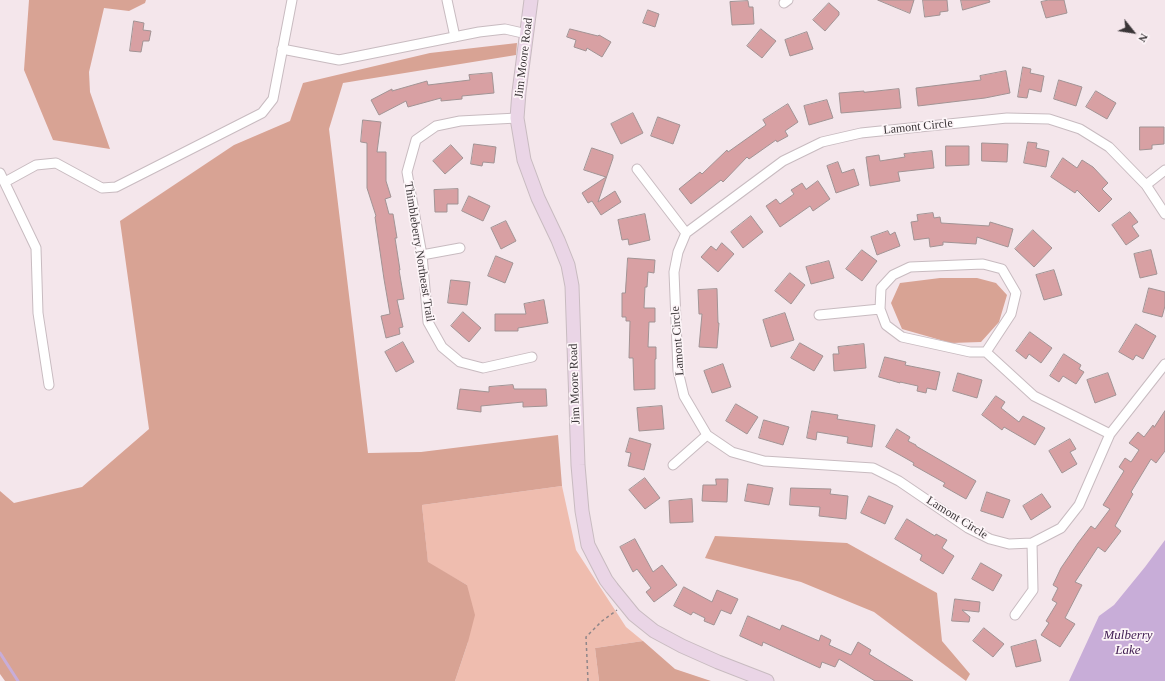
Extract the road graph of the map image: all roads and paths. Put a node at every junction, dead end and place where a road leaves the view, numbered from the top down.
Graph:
1 (292, 0) edge
2 (448, 0) edge
3 (531, 0) edge
4 (526, 34) junction
5 (455, 37) junction
6 (282, 49) junction
7 (517, 118) junction
8 (637, 169) dead end
9 (1165, 170) edge
10 (0, 173) edge
11 (5, 182) junction
12 (1146, 185) junction
13 (1165, 214) edge
14 (686, 233) junction
15 (460, 248) dead end
16 (422, 255) junction
17 (880, 309) junction
18 (819, 315) dead end
19 (986, 352) junction
20 (532, 357) dead end
21 (1165, 364) edge
22 (49, 385) dead end
23 (1110, 434) junction
24 (707, 435) junction
25 (673, 465) dead end
26 (1032, 543) junction
27 (625, 604) junction
28 (1015, 615) dead end
29 (588, 681) edge
30 (766, 681) edge

1 - 6 street
2 - 5 street
3 - 4 street, Jim Moore Road
4 - 5 street
4 - 7 street, Jim Moore Road
5 - 6 street
6 - 11 street
7 - 16 street, Thimbleberry Northeast Trail
7 - 27 street, Jim Moore Road
8 - 14 street
9 - 12 street
10 - 11 street
11 - 22 street
12 - 13 street, Lamont Circle
12 - 14 street, Lamont Circle
14 - 24 street, Lamont Circle
15 - 16 street
16 - 20 street, Thimbleberry Northeast Trail
17 - 18 street
17 - 19 street
17 - 19 street
19 - 23 street
21 - 23 street, Lamont Circle
23 - 26 street, Lamont Circle
24 - 25 street
24 - 26 street, Lamont Circle
26 - 28 street
27 - 29 path
27 - 30 street, Jim Moore Road

